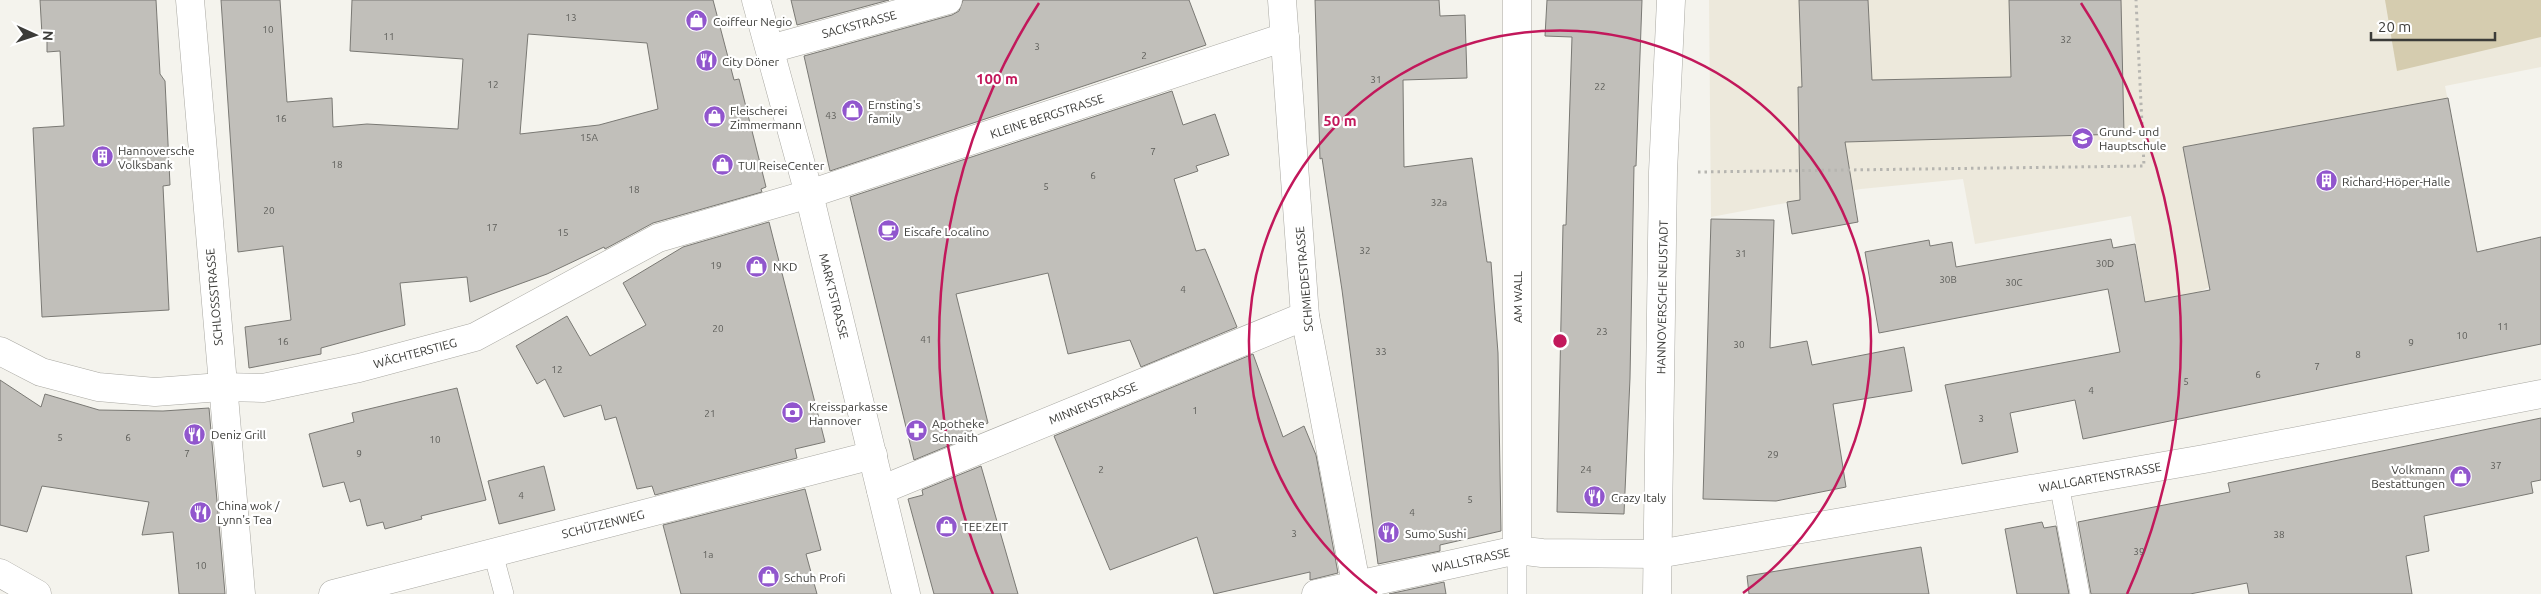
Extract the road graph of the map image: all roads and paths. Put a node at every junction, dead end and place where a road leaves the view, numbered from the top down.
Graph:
1 (190, 0) edge
2 (756, 0) edge
3 (948, 0) edge
4 (1282, 0) edge
5 (1517, 0) edge
6 (1671, 0) edge
7 (2136, 0) edge
8 (1285, 37) junction
9 (770, 49) junction
10 (1664, 172) junction
11 (809, 194) junction
12 (1305, 316) junction
13 (0, 351) edge
14 (221, 387) junction
15 (2541, 394) edge
16 (873, 455) junction
17 (2059, 484) junction
18 (881, 490) junction
19 (1517, 550) junction
20 (493, 552) junction
21 (1658, 554) junction
22 (0, 573) edge
23 (1357, 589) edge
24 (37, 594) edge
25 (241, 594) edge
26 (333, 594) edge
27 (504, 594) edge
28 (906, 594) edge
29 (1316, 594) edge
30 (1517, 594) edge
31 (1657, 594) edge
32 (2080, 594) edge

1 - 14 street, SCHLOSSSTRASSE
2 - 9 street, MARKTSTRASSE
3 - 9 street, SACKSTRASSE
4 - 8 street, SCHMIEDESTRASSE
5 - 19 street, AM WALL
6 - 10 street, HANNOVERSCHE NEUSTADT
7 - 10 path
8 - 11 street, KLEINE BERGSTRASSE
8 - 12 street, SCHMIEDESTRASSE
9 - 11 street, MARKTSTRASSE
10 - 21 street, HANNOVERSCHE NEUSTADT
11 - 14 street, WÄCHTERSTIEG
11 - 16 street, MARKTSTRASSE
12 - 18 street, MINNENSTRASSE
12 - 23 street, SCHMIEDESTRASSE
13 - 14 street, WÄCHTERSTIEG
14 - 25 street, SCHLOSSSTRASSE
15 - 17 street, WALLGARTENSTRASSE
16 - 18 street, MARKTSTRASSE
16 - 20 street, SCHÜTZENWEG
17 - 21 street, WALLGARTENSTRASSE
17 - 32 lane
18 - 28 street, MARKTSTRASSE
19 - 21 street, WALLSTRASSE
19 - 23 street, WALLSTRASSE
19 - 30 lane, AM WALL
20 - 26 street, SCHÜTZENWEG
20 - 27 lane
21 - 31 street, HANNOVERSCHE NEUSTADT
22 - 24 street
23 - 29 street, WALLSTRASSE

